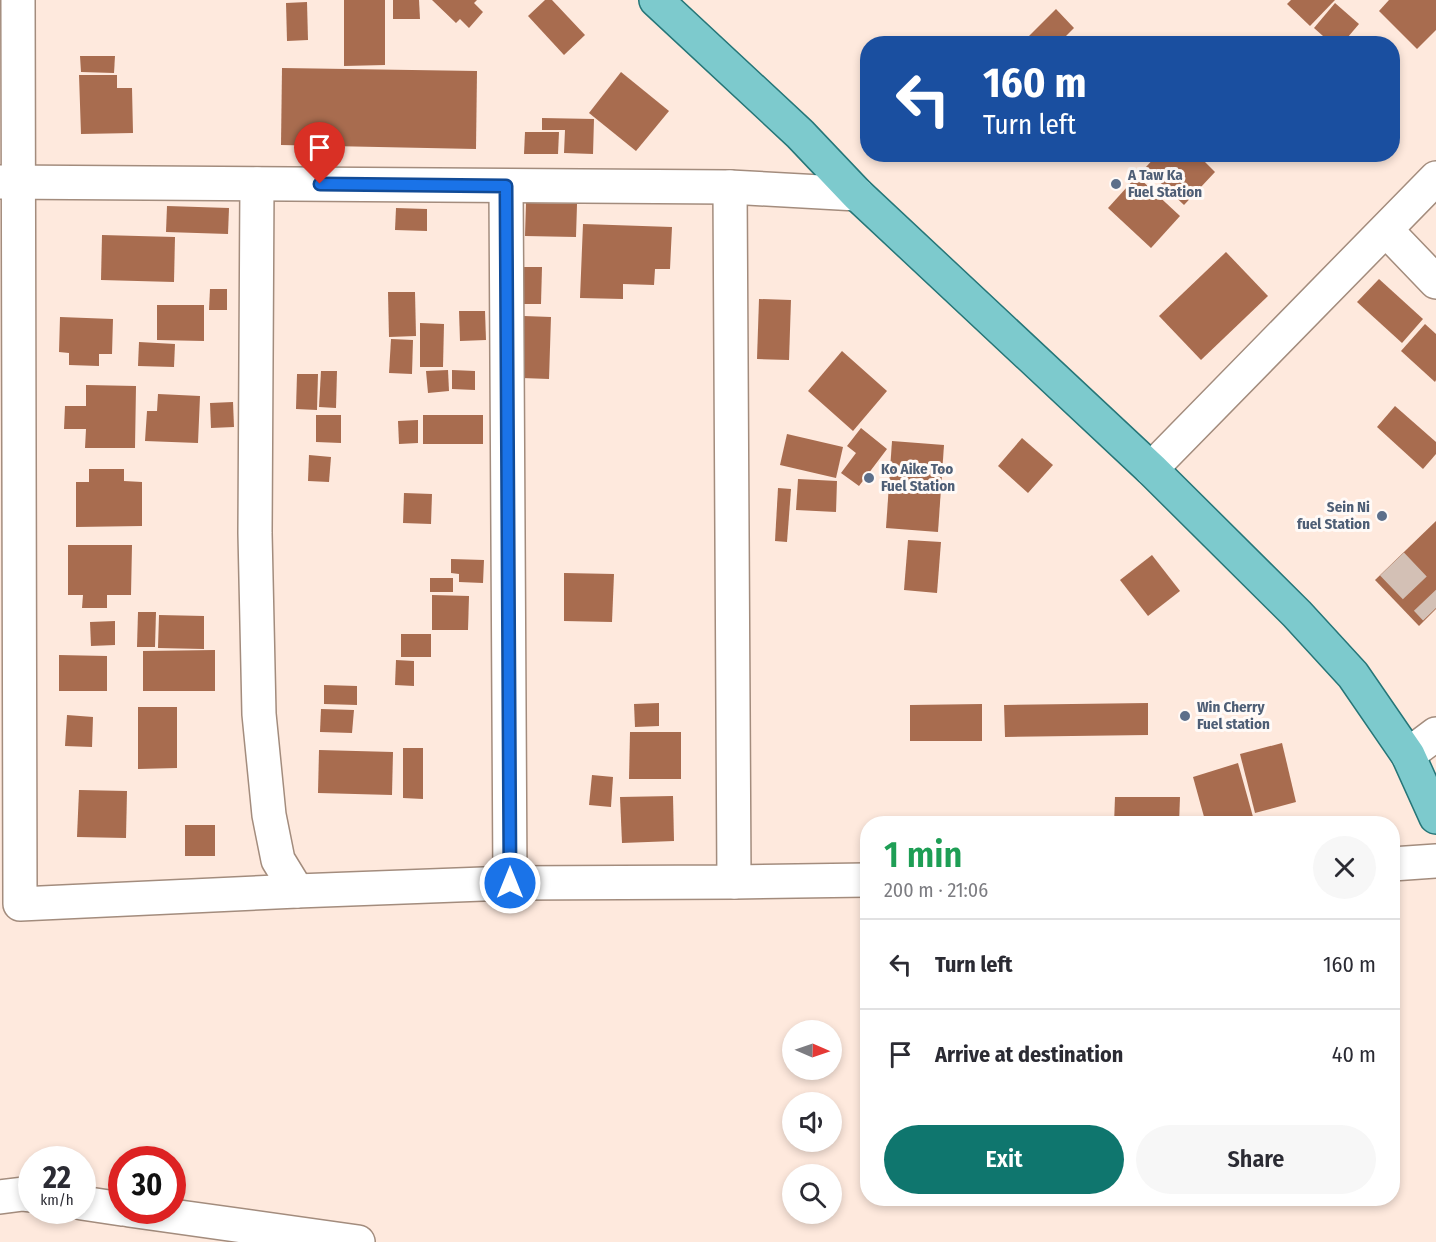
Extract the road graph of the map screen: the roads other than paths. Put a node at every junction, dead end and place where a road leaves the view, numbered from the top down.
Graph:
1 (18, 0) edge
2 (656, 0) edge
3 (1436, 178) edge
4 (10, 182) edge
5 (257, 184) junction
6 (506, 186) junction
7 (730, 187) junction
8 (857, 194) junction
9 (1386, 230) junction
10 (1436, 282) edge
11 (1150, 469) junction
12 (1436, 734) edge
13 (1408, 755) junction
14 (1436, 818) edge
15 (1436, 861) edge
16 (1400, 863) edge
17 (860, 880) edge
18 (734, 882) junction
19 (510, 883) junction
20 (297, 891) junction
21 (10, 904) edge
22 (18, 1195) edge
23 (0, 1197) edge
24 (186, 1219) edge
25 (191, 1220) junction
26 (166, 1242) edge
27 (358, 1242) edge

1 - 4 street
2 - 8 main road
3 - 9 street
4 - 5 street
4 - 21 street
5 - 6 street
5 - 20 street
6 - 7 street
6 - 19 street
7 - 8 street
7 - 18 street
8 - 11 main road
9 - 10 street
9 - 11 street
11 - 13 main road
12 - 13 street
13 - 14 main road
15 - 16 street
17 - 18 street
18 - 19 street
19 - 20 street
20 - 21 street
22 - 23 street
24 - 25 street
25 - 26 street
25 - 27 street

